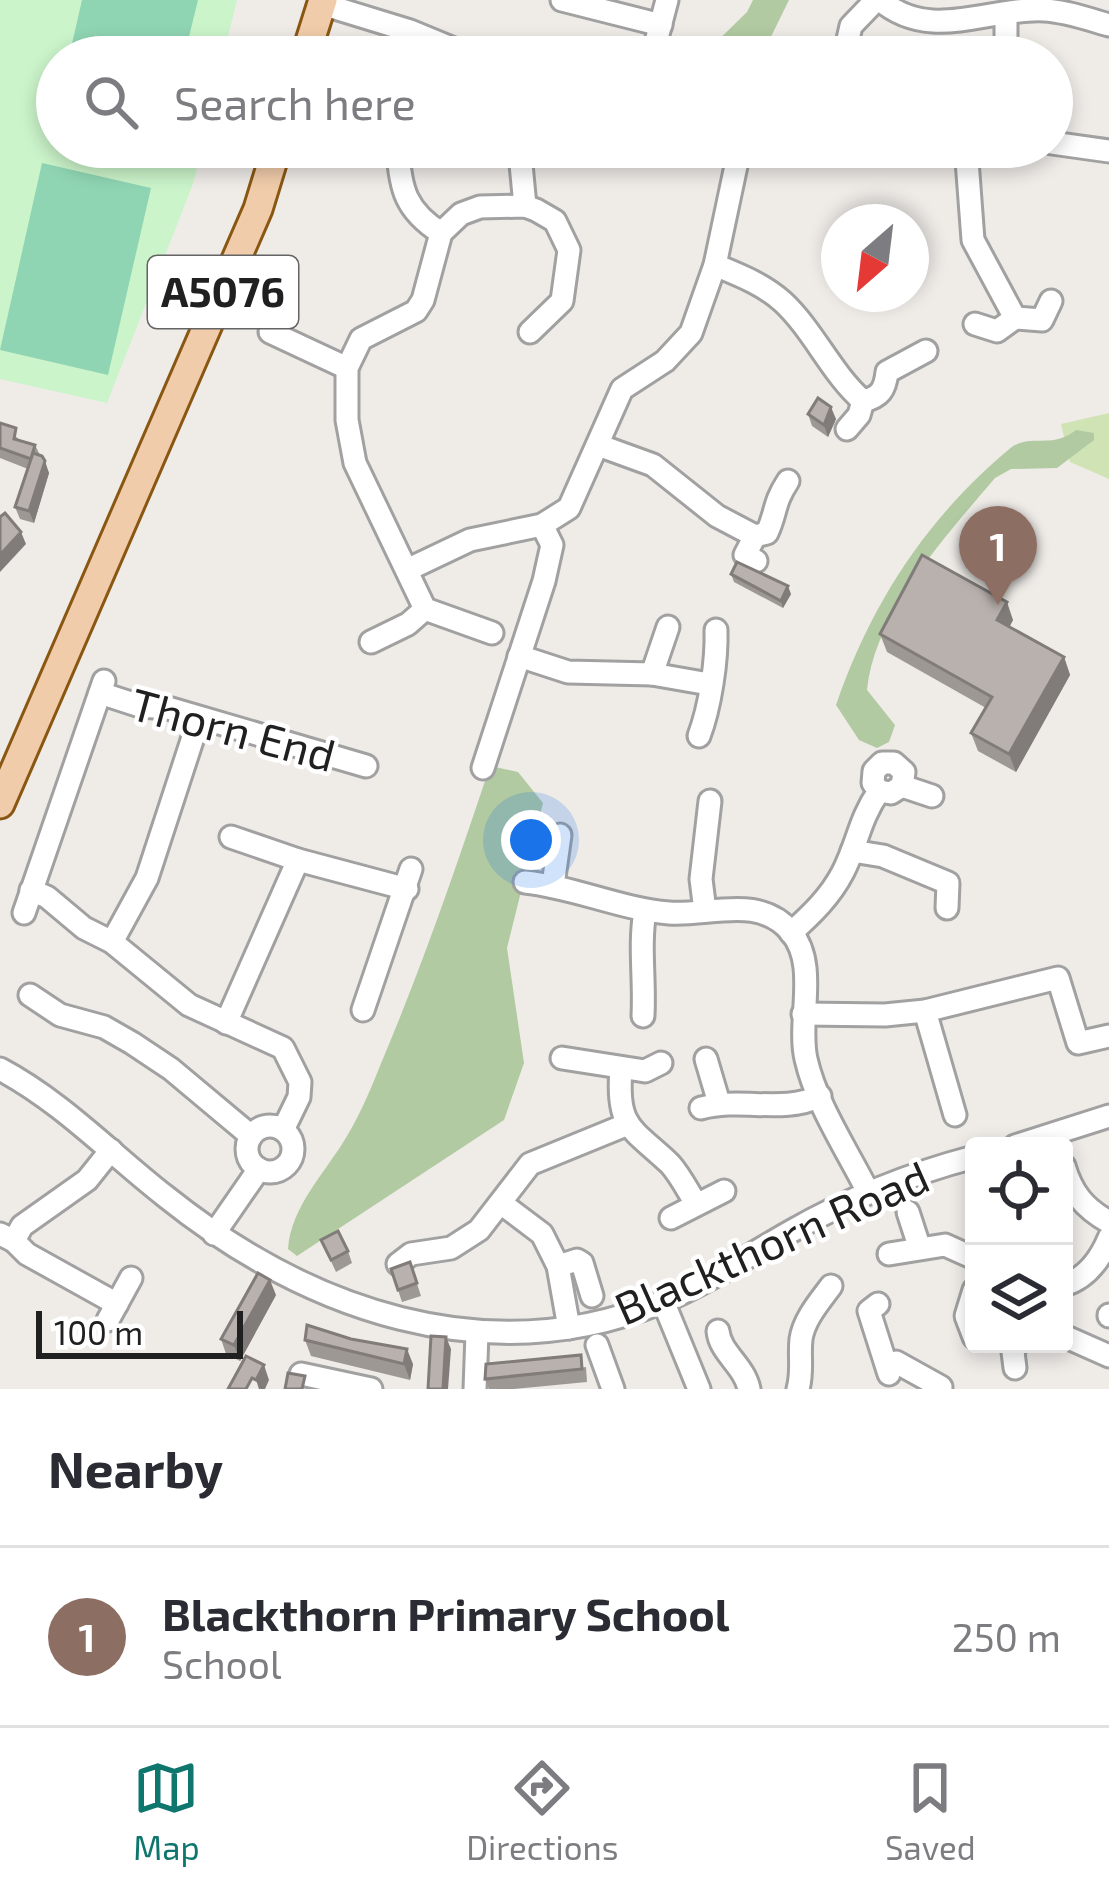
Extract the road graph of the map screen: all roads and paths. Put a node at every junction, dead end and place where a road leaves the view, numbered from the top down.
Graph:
1 (562, 0) edge
2 (667, 0) edge
3 (878, 0) edge
4 (322, 2) edge
5 (1006, 14) junction
6 (1109, 25) edge
7 (661, 26) junction
8 (311, 36) edge
9 (422, 36) edge
10 (658, 36) edge
11 (848, 36) edge
12 (1004, 36) edge
13 (1073, 144) edge
14 (1108, 145) edge
15 (271, 168) edge
16 (400, 168) edge
17 (521, 168) edge
18 (736, 168) edge
19 (968, 168) edge
20 (525, 206) junction
21 (441, 233) junction
22 (715, 265) junction
23 (1051, 301) dead end
24 (1015, 318) junction
25 (975, 324) dead end
26 (270, 332) dead end
27 (530, 332) dead end
28 (926, 351) dead end
29 (347, 368) junction
30 (862, 401) junction
31 (848, 429) dead end
32 (598, 445) junction
33 (788, 481) dead end
34 (542, 525) junction
35 (755, 536) junction
36 (756, 561) dead end
37 (409, 569) junction
38 (417, 617) junction
39 (668, 627) dead end
40 (716, 630) dead end
41 (492, 633) dead end
42 (371, 642) dead end
43 (519, 656) junction
44 (652, 674) junction
45 (709, 684) junction
46 (199, 719) junction
47 (699, 736) dead end
48 (366, 766) dead end
49 (483, 768) dead end
50 (902, 786) junction
51 (879, 791) junction
52 (932, 796) dead end
53 (710, 800) dead end
54 (0, 804) edge
55 (560, 835) dead end
56 (231, 838) dead end
57 (852, 851) junction
58 (298, 860) junction
59 (525, 882) dead end
60 (553, 885) junction
61 (947, 908) dead end
62 (645, 910) junction
63 (705, 911) junction
64 (791, 932) junction
65 (112, 942) junction
66 (30, 995) dead end
67 (363, 1010) dead end
68 (925, 1011) junction
69 (803, 1014) junction
70 (643, 1016) dead end
71 (226, 1023) junction
72 (1109, 1036) edge
73 (562, 1058) dead end
74 (706, 1059) dead end
75 (661, 1063) dead end
76 (0, 1069) edge
77 (621, 1069) junction
78 (820, 1096) junction
79 (956, 1115) dead end
80 (1109, 1116) edge
81 (628, 1124) junction
82 (284, 1130) junction
83 (251, 1136) junction
84 (1064, 1137) edge
85 (112, 1150) junction
86 (965, 1160) edge
87 (259, 1169) junction
88 (1073, 1190) edge
89 (724, 1191) dead end
90 (868, 1192) junction
91 (501, 1203) junction
92 (696, 1204) junction
93 (908, 1212) dead end
94 (670, 1218) dead end
95 (1109, 1222) edge
96 (214, 1234) junction
97 (7, 1238) edge
98 (1109, 1238) edge
99 (919, 1246) junction
100 (405, 1252) dead end
101 (889, 1253) dead end
102 (965, 1254) edge
103 (558, 1266) junction
104 (131, 1277) dead end
105 (1073, 1282) edge
106 (831, 1286) dead end
107 (592, 1296) dead end
108 (663, 1301) junction
109 (878, 1304) dead end
110 (569, 1328) junction
111 (718, 1330) dead end
112 (478, 1333) junction
113 (1073, 1340) edge
114 (597, 1345) dead end
115 (1013, 1353) edge
116 (1109, 1357) edge
117 (1015, 1368) dead end
118 (891, 1370) edge
119 (301, 1374) edge
120 (941, 1387) edge
121 (356, 1388) edge
122 (475, 1389) edge
123 (613, 1389) edge
124 (699, 1389) edge
125 (748, 1389) edge
126 (798, 1389) edge

1 - 7 street
2 - 7 street
3 - 5 street
3 - 11 street
4 - 8 main road
4 - 9 street
5 - 6 street
5 - 12 street
7 - 10 street
13 - 14 street
15 - 54 main road, A5076
16 - 21 street
17 - 20 street
18 - 22 street
19 - 24 street
20 - 21 street
20 - 27 street
21 - 29 street
22 - 30 street
22 - 32 street
23 - 24 street
24 - 25 street
26 - 29 street
28 - 30 street
29 - 37 street
30 - 31 street
32 - 34 street
32 - 35 street
33 - 35 street
34 - 37 street
34 - 43 street
35 - 36 street
37 - 38 street
38 - 41 street
38 - 42 street
39 - 44 street
40 - 45 street
43 - 44 street
43 - 49 street
44 - 45 street
45 - 47 street
46 - 48 street, Thorn End
46 - 65 street
46 - 65 street, Thorn End
50 - 51 street
50 - 51 street
50 - 52 street
51 - 57 street
53 - 63 street
55 - 60 street
56 - 58 street
57 - 61 street
57 - 64 street
58 - 67 street
58 - 71 street
59 - 60 street
60 - 62 street
62 - 63 street
62 - 70 street
63 - 64 street
64 - 69 street
65 - 71 street
66 - 83 street
68 - 69 street
68 - 72 street
68 - 79 street
69 - 78 street
71 - 82 street
73 - 77 street
74 - 78 street
75 - 77 street
76 - 85 street, Blackthorn Road
77 - 81 street
78 - 90 street
80 - 84 street
81 - 91 street
81 - 92 street
82 - 83 street
82 - 87 street
83 - 87 street
85 - 96 street, Blackthorn Road
85 - 97 street
86 - 90 street, Blackthorn Road
87 - 96 street
88 - 95 street
89 - 92 street
90 - 108 street, Blackthorn Road
91 - 100 street
91 - 103 street
92 - 94 street
93 - 99 street
96 - 112 street, Blackthorn Road
97 - 104 street
98 - 105 street
99 - 101 street
99 - 102 street
103 - 107 street
103 - 110 street
106 - 126 street
108 - 110 street, Blackthorn Road
108 - 124 street
109 - 118 street
110 - 112 street, Blackthorn Road
111 - 125 street
112 - 122 street
113 - 116 street
114 - 123 street
115 - 117 street
118 - 120 street
119 - 121 street

